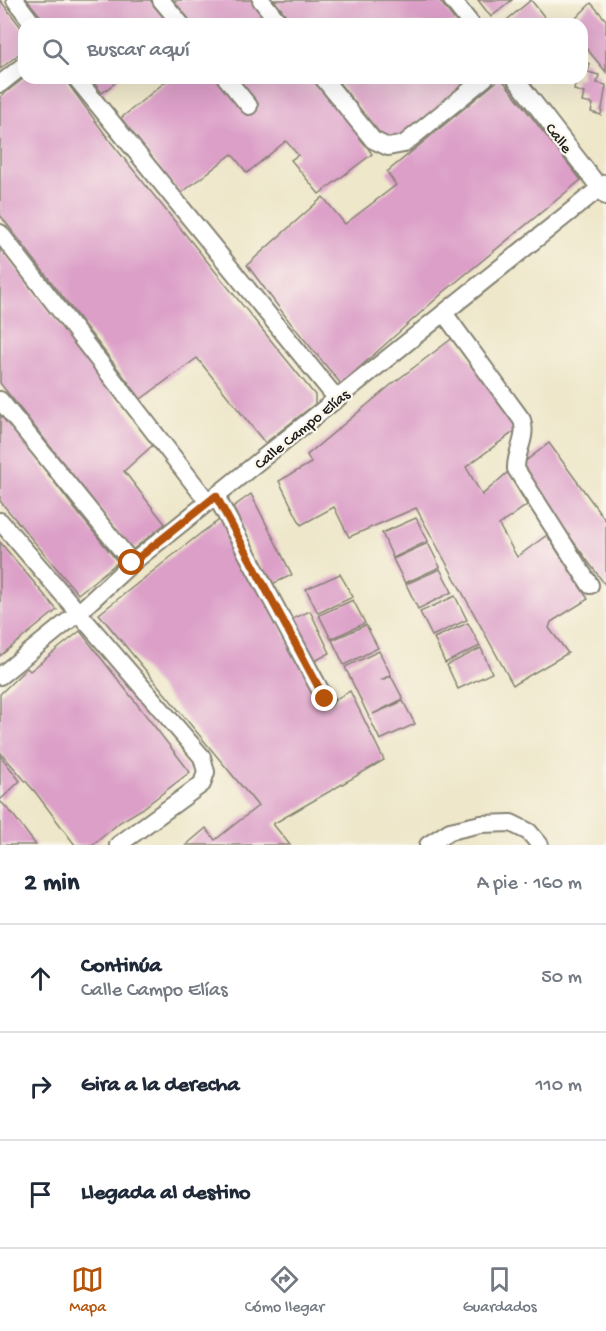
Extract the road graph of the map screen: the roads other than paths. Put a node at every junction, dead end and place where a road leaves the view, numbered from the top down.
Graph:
1 (15, 0) edge
2 (162, 0) edge
3 (261, 0) edge
4 (452, 0) edge
5 (28, 18) edge
6 (176, 18) edge
7 (275, 18) edge
8 (466, 18) edge
9 (18, 70) edge
10 (0, 84) edge
11 (81, 84) edge
12 (231, 84) edge
13 (328, 84) edge
14 (478, 84) edge
15 (519, 84) edge
16 (249, 106) dead end
17 (604, 189) edge
18 (0, 233) edge
19 (444, 313) junction
20 (337, 399) junction
21 (0, 400) edge
22 (212, 499) junction
23 (0, 521) edge
24 (132, 563) junction
25 (590, 585) dead end
26 (78, 613) junction
27 (0, 676) edge
28 (325, 699) dead end
29 (118, 845) edge
30 (428, 845) edge
31 (540, 845) edge

1 - 5 street
2 - 6 street
3 - 7 street
4 - 8 street
9 - 10 street
11 - 20 street
12 - 16 street
13 - 14 street
15 - 17 street, Calle
17 - 19 street, Calle Campo Elías
18 - 22 street
19 - 20 street, Calle Campo Elías
19 - 25 street
20 - 22 street, Calle Campo Elías
21 - 24 street
22 - 24 street, Calle Campo Elías
22 - 28 street
23 - 26 street
24 - 26 street, Calle Campo Elías
26 - 27 street, Calle Campo Elías
26 - 29 street
30 - 31 street

